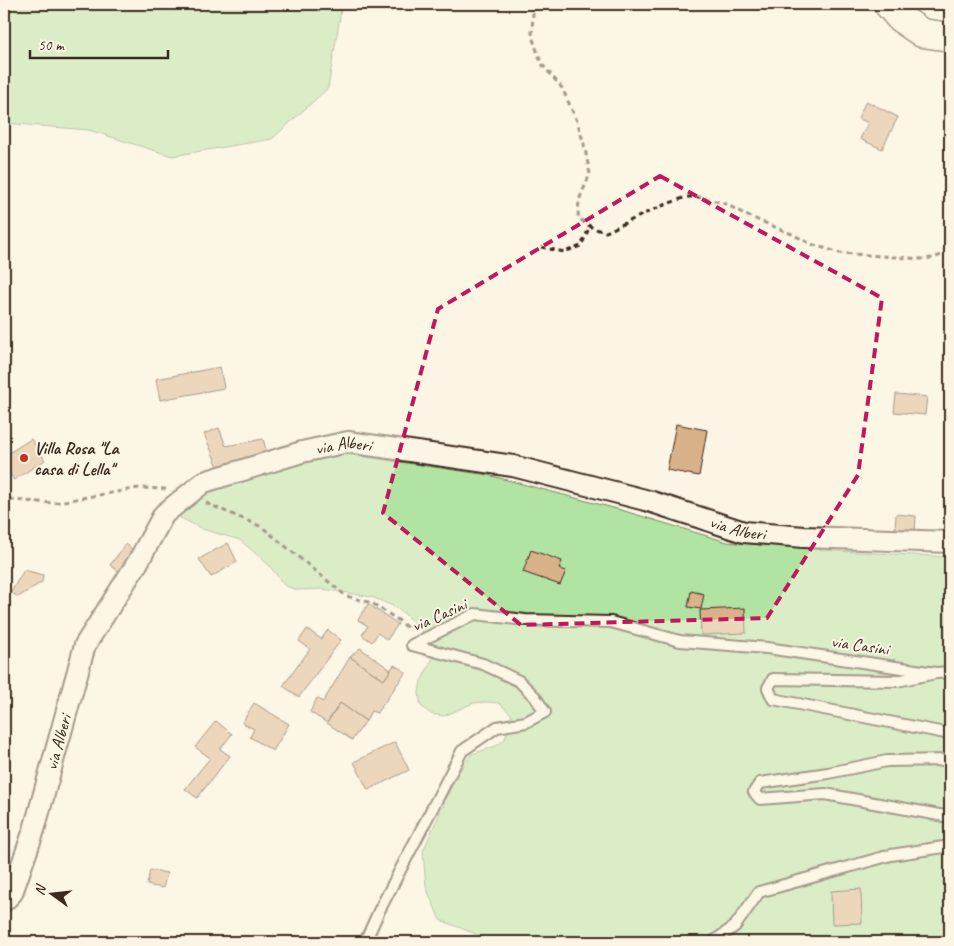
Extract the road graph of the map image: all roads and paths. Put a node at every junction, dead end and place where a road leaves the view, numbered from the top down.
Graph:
1 (529, 4) edge
2 (888, 4) edge
3 (950, 37) edge
4 (590, 226) junction
5 (540, 247) dead end
6 (950, 252) edge
7 (4, 492) edge
8 (190, 493) junction
9 (950, 542) edge
10 (422, 640) junction
11 (950, 672) edge
12 (936, 673) junction
13 (950, 734) edge
14 (950, 760) edge
15 (950, 817) edge
16 (950, 846) edge
17 (4, 901) edge
18 (365, 942) edge
19 (713, 942) edge

1 - 4 path
2 - 3 street
4 - 5 path
4 - 6 path
7 - 8 path
8 - 9 street, via Alberi
8 - 10 path
8 - 17 street, via Alberi
10 - 12 lane, via Casini
10 - 18 lane, via Casini
11 - 12 lane, via Casini
12 - 13 lane, via Casini
14 - 15 lane
16 - 19 lane

